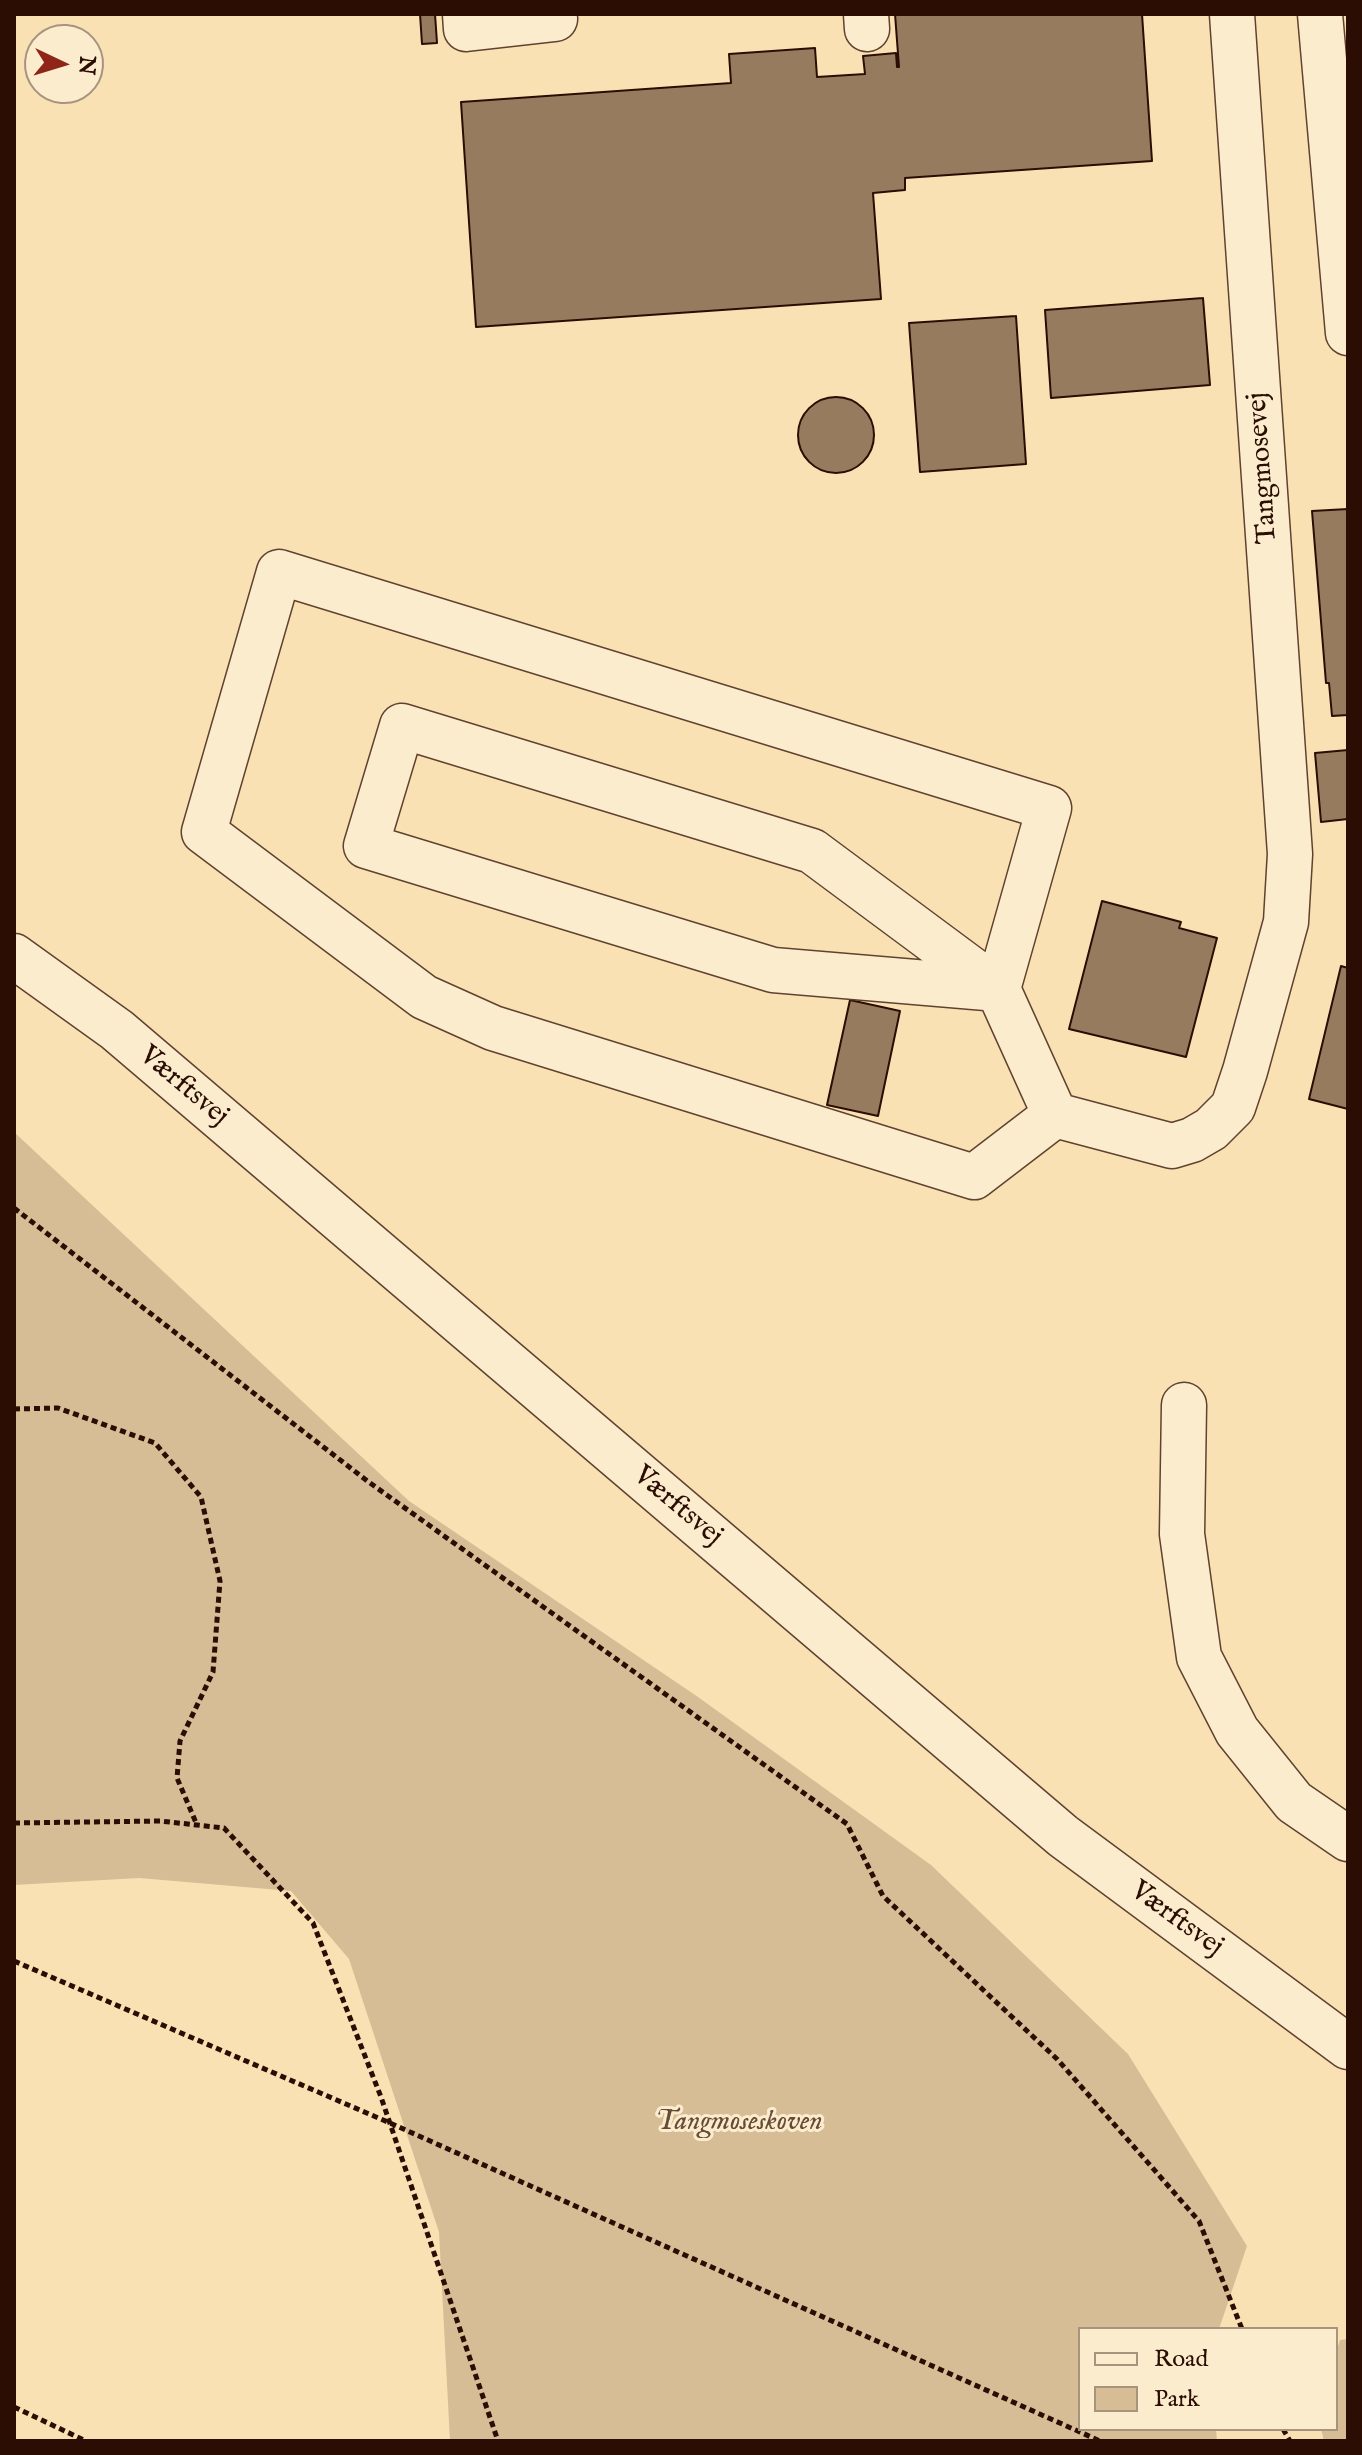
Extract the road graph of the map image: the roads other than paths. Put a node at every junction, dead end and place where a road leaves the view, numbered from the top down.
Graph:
1 (465, 14) edge
2 (1232, 14) edge
3 (1320, 14) edge
4 (555, 19) dead end
5 (1348, 333) edge
6 (14, 956) edge
7 (998, 989) junction
8 (1055, 1115) junction
9 (1184, 1405) dead end
10 (1348, 1839) edge
11 (1348, 2047) edge

1 - 4 street
2 - 8 street, Tangmosevej
3 - 5 street
6 - 11 street, Værftsvej
7 - 7 street
7 - 8 street
7 - 8 street
9 - 10 street

